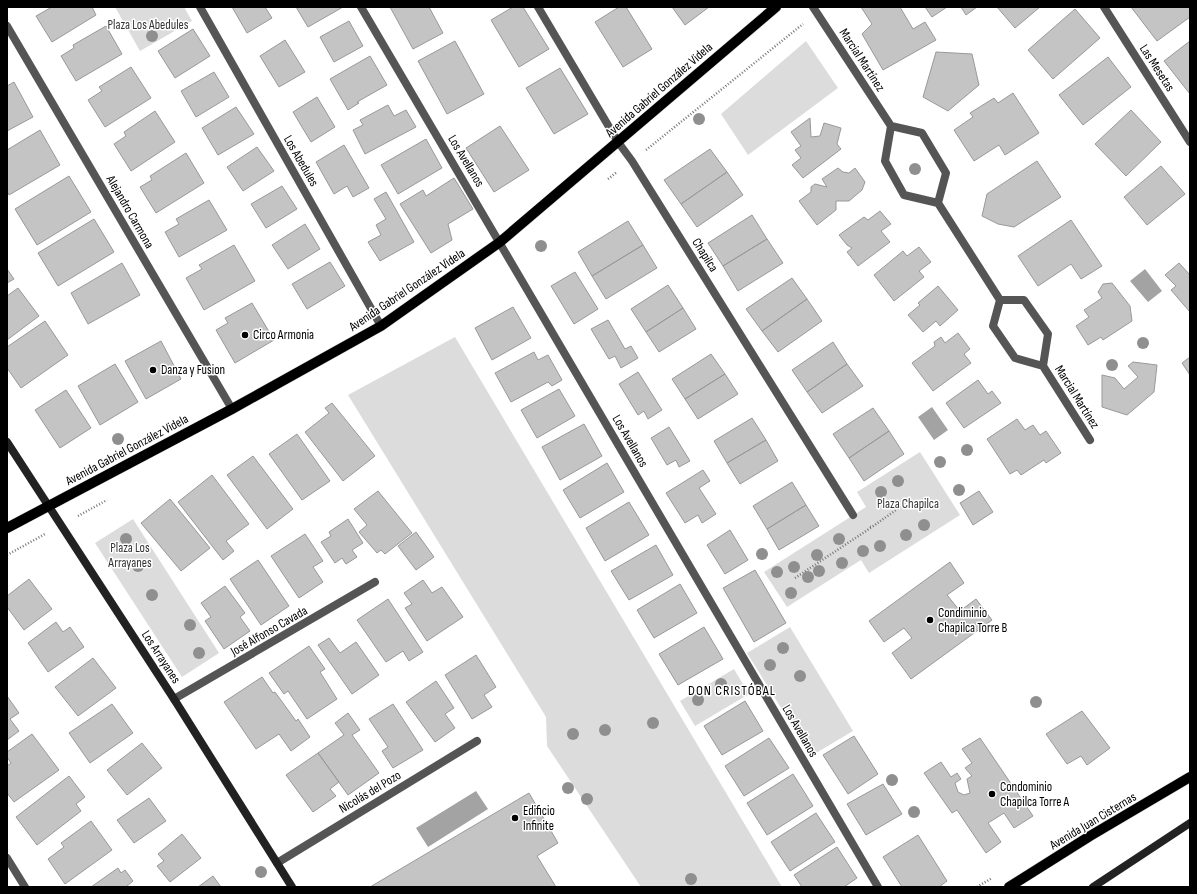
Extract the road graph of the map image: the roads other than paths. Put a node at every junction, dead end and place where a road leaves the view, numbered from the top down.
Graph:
1 (200, 7) edge
2 (361, 7) edge
3 (538, 7) edge
4 (776, 7) edge
5 (813, 7) edge
6 (1104, 7) edge
7 (7, 26) edge
8 (891, 126) junction
9 (618, 142) junction
10 (1190, 142) edge
11 (938, 204) junction
12 (500, 242) junction
13 (1000, 300) junction
14 (381, 326) junction
15 (1043, 366) junction
16 (232, 409) junction
17 (1090, 440) dead end
18 (7, 442) edge
19 (48, 506) junction
20 (853, 515) road end
21 (7, 528) edge
22 (375, 582) dead end
23 (174, 699) junction
24 (477, 741) dead end
25 (1190, 777) edge
26 (1190, 823) edge
27 (7, 858) edge
28 (277, 863) junction
29 (25, 887) edge
30 (292, 887) edge
31 (878, 887) edge
32 (1009, 887) edge
33 (1093, 887) edge

1 - 14 street, Los Abedules
2 - 12 street, Los Avellanos
3 - 9 street, Chapilca
4 - 9 main road, Avenida Gabriel González Videla
5 - 8 street, Marcial Martínez
6 - 10 street, Las Mesetas
7 - 16 street, Alejandro Carmona
8 - 11 street
8 - 11 street
9 - 12 main road, Avenida Gabriel González Videla
9 - 20 street, Chapilca
11 - 13 street
12 - 14 main road, Avenida Gabriel González Videla
12 - 31 street, Los Avellanos
13 - 15 street, Marcial Martínez
13 - 15 street, Marcial Martínez
14 - 16 main road, Avenida Gabriel González Videla
15 - 17 street, Marcial Martínez
16 - 19 main road, Avenida Gabriel González Videla
18 - 19 street, Los Arrayanes
19 - 21 main road, Avenida Gabriel González Videla
19 - 23 street, Los Arrayanes
22 - 23 street, José Alfonso Cavada
23 - 28 street, Los Arrayanes
24 - 28 street, Nicolás del Pozo
25 - 32 main road, Avenida Juan Cisternas
26 - 33 street
27 - 29 street
28 - 30 street, Los Arrayanes

